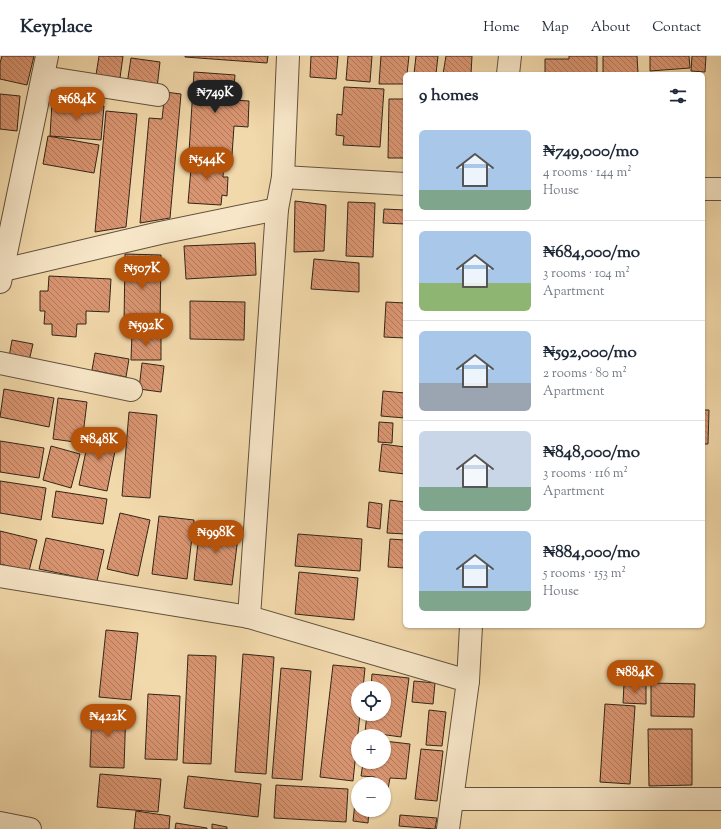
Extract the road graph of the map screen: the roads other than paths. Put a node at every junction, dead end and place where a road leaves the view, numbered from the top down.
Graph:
1 (47, 56) edge
2 (288, 56) edge
3 (510, 56) edge
4 (508, 72) edge
5 (43, 77) junction
6 (158, 95) dead end
7 (283, 177) junction
8 (403, 184) edge
9 (705, 189) edge
10 (721, 189) edge
11 (277, 209) junction
12 (1, 276) edge
13 (0, 363) edge
14 (131, 390) dead end
15 (0, 576) edge
16 (248, 617) junction
17 (471, 628) edge
18 (468, 681) junction
19 (721, 799) edge
20 (452, 800) junction
21 (0, 823) edge
22 (30, 829) edge
23 (448, 829) edge

1 - 5 street
2 - 7 street
3 - 4 street
5 - 6 street
5 - 12 street
7 - 8 street
7 - 11 street
9 - 10 street
11 - 12 street
11 - 16 street
13 - 14 street
15 - 16 street
16 - 18 street
17 - 18 street
18 - 20 street
19 - 20 street
20 - 23 street
21 - 22 street

